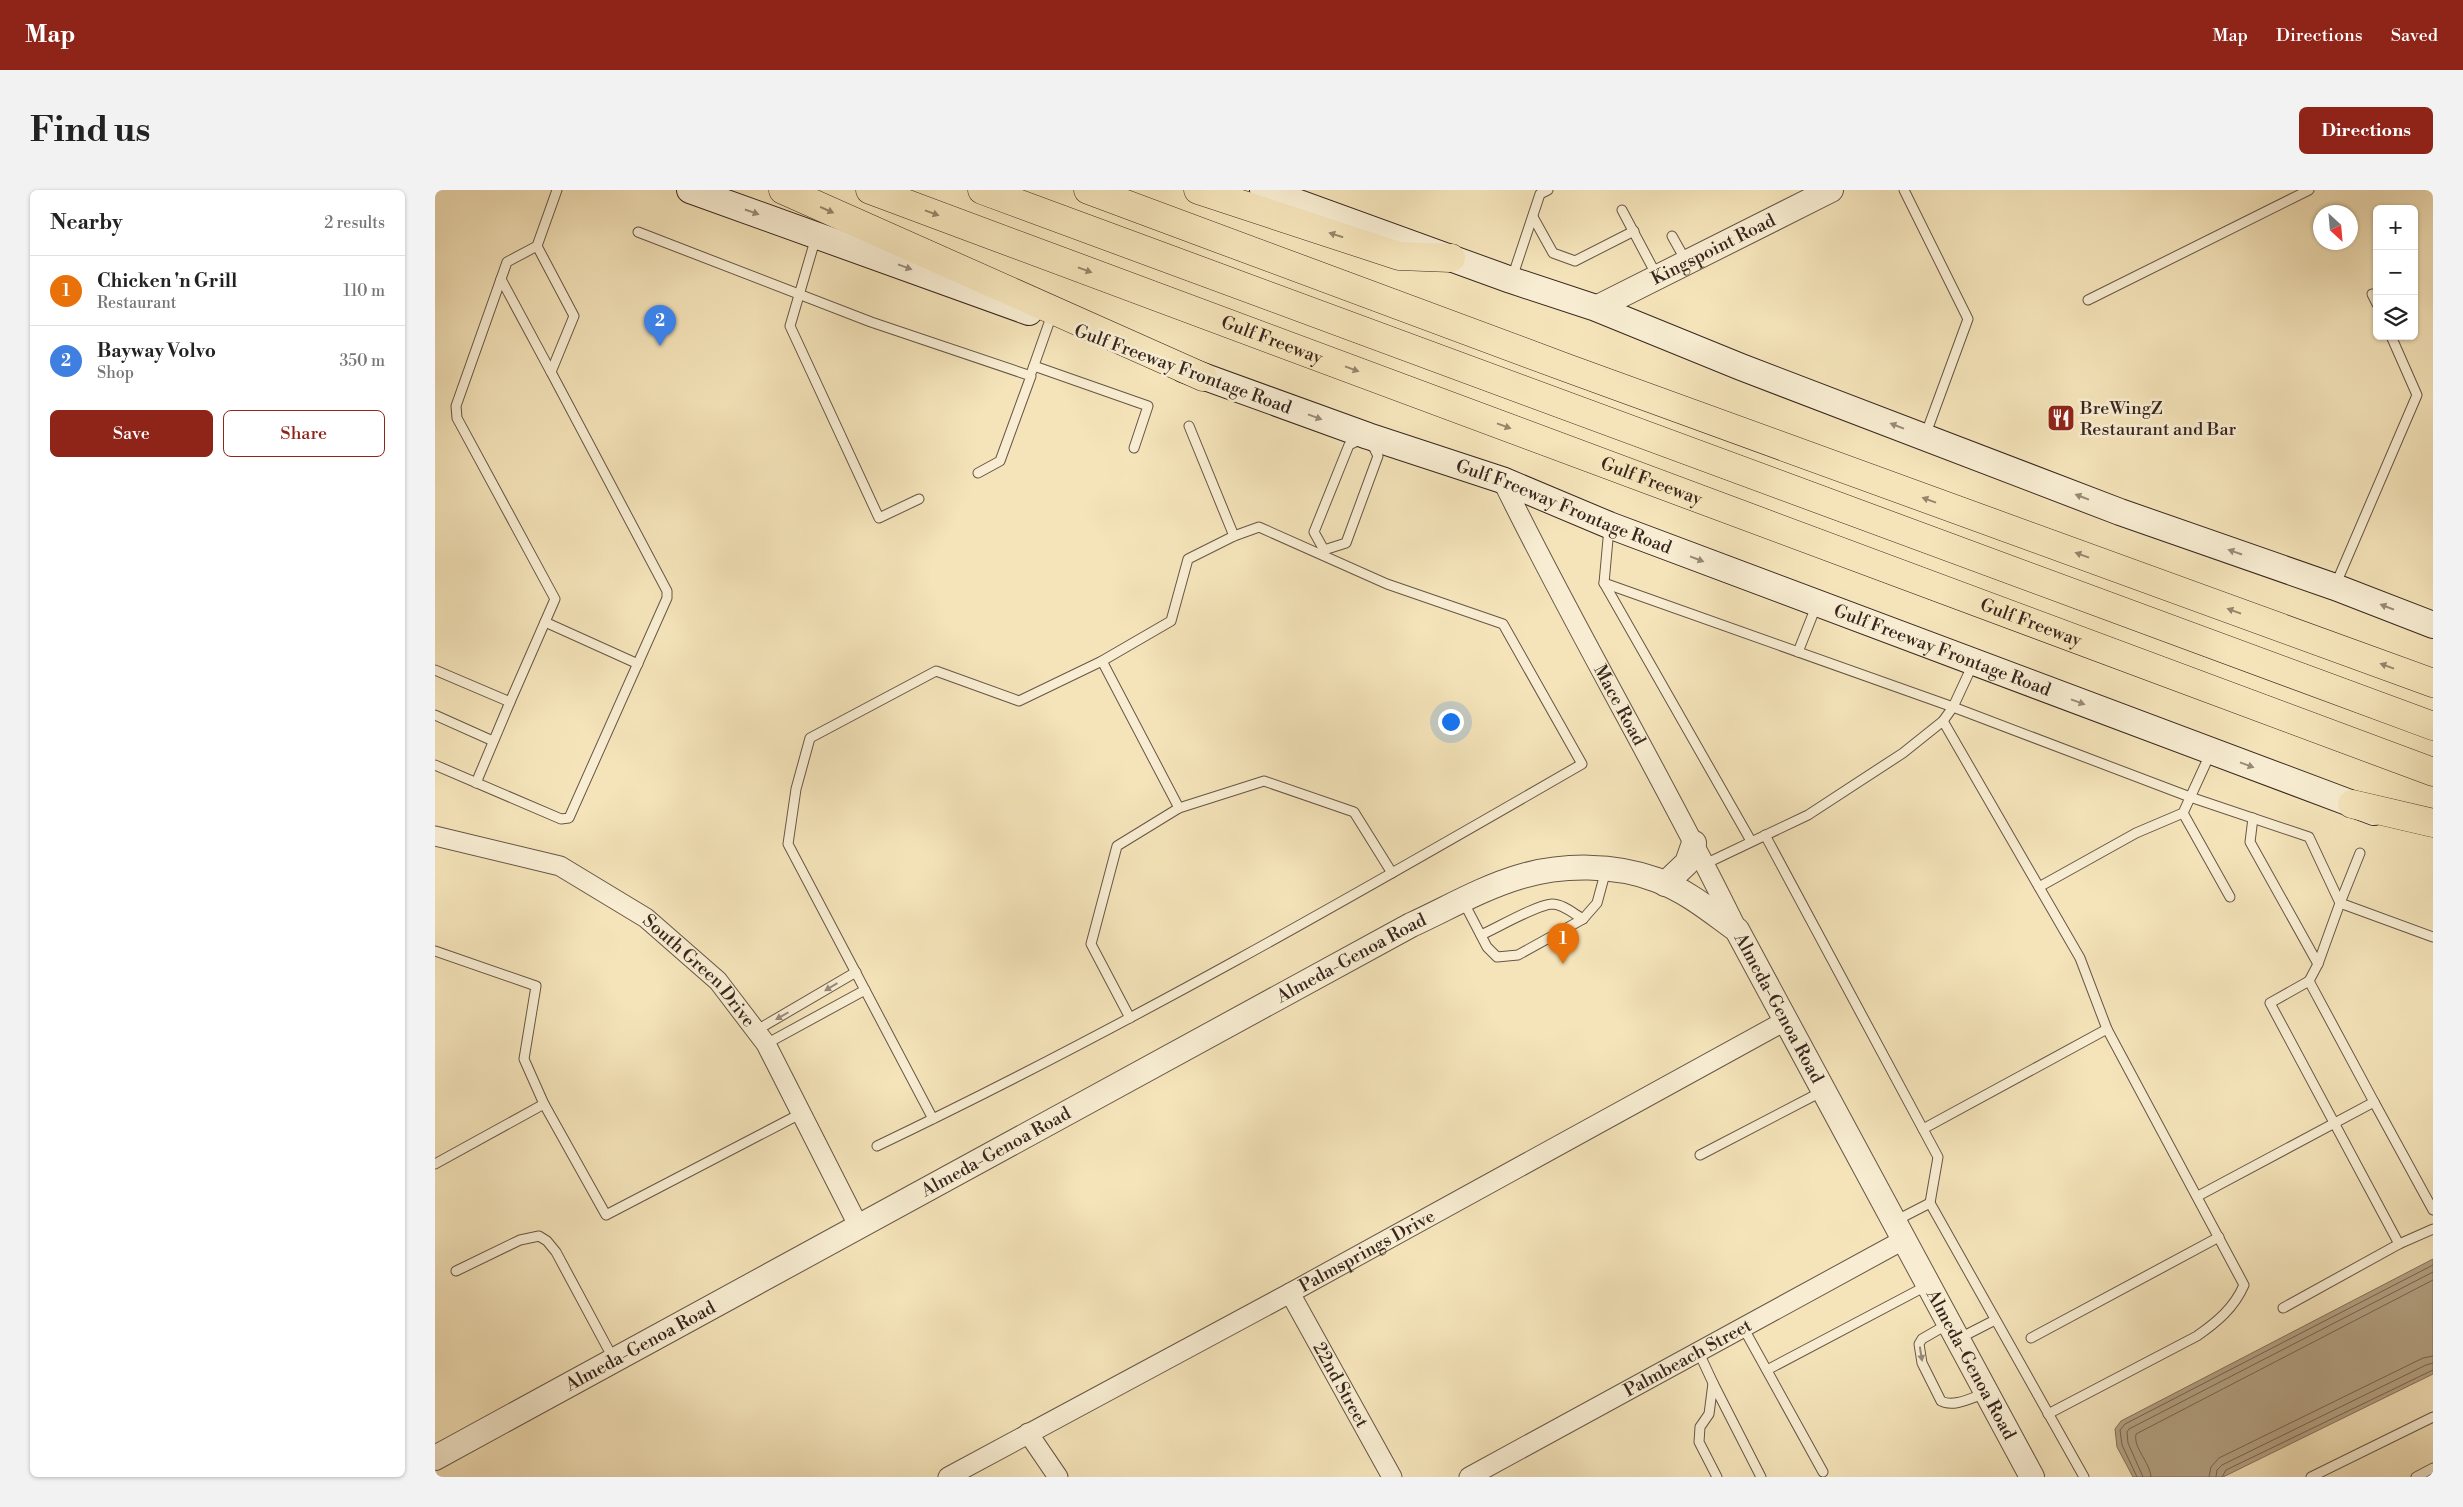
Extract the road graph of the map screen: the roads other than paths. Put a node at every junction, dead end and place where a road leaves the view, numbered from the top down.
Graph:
1 (557, 190) edge
2 (690, 190) edge
3 (783, 190) edge
4 (870, 190) edge
5 (982, 190) edge
6 (1088, 190) edge
7 (1198, 190) edge
8 (1263, 190) edge
9 (1548, 190) edge
10 (1831, 190) edge
11 (1904, 190) edge
12 (2309, 190) edge
13 (1622, 210) dead end
14 (1533, 217) junction
15 (1634, 231) junction
16 (638, 232) dead end
17 (817, 234) junction
18 (1672, 236) dead end
19 (537, 246) junction
20 (1451, 258) junction
21 (1686, 261) junction
22 (1657, 276) junction
23 (501, 278) junction
24 (1511, 280) junction
25 (798, 293) junction
26 (2088, 300) dead end
27 (1596, 308) junction
28 (1050, 320) junction
29 (2393, 340) edge
30 (1034, 366) junction
31 (551, 372) junction
32 (1031, 376) junction
33 (1203, 377) junction
34 (1189, 426) dead end
35 (1368, 436) junction
36 (1925, 436) junction
37 (1134, 448) dead end
38 (978, 473) dead end
39 (1503, 480) junction
40 (919, 499) dead end
41 (1609, 525) junction
42 (1234, 536) junction
43 (1323, 552) junction
44 (1604, 583) junction
45 (2335, 587) junction
46 (1817, 604) junction
47 (545, 622) junction
48 (2433, 625) edge
49 (1798, 652) junction
50 (1102, 661) junction
51 (638, 664) junction
52 (1974, 664) junction
53 (435, 670) edge
54 (2433, 683) edge
55 (510, 702) junction
56 (1953, 707) junction
57 (435, 715) edge
58 (1943, 721) junction
59 (2433, 726) edge
60 (493, 741) junction
61 (2211, 752) junction
62 (435, 765) edge
63 (2433, 772) edge
64 (476, 783) junction
65 (2190, 797) junction
66 (2352, 804) junction
67 (1179, 808) junction
68 (2183, 813) junction
69 (2253, 818) junction
70 (2433, 823) edge
71 (2433, 834) edge
72 (1765, 835) junction
73 (435, 836) edge
74 (1751, 841) junction
75 (2360, 853) dead end
76 (1700, 854) junction
77 (1606, 870) junction
78 (1392, 873) junction
79 (1665, 884) junction
80 (2039, 887) junction
81 (2230, 897) dead end
82 (1463, 901) junction
83 (2340, 902) junction
84 (1583, 919) junction
85 (1737, 930) junction
86 (1481, 936) junction
87 (2433, 937) edge
88 (435, 951) edge
89 (2318, 964) junction
90 (855, 972) junction
91 (2309, 982) junction
92 (865, 990) junction
93 (1131, 1018) junction
94 (1785, 1020) junction
95 (2107, 1029) junction
96 (761, 1037) junction
97 (1823, 1090) junction
98 (2374, 1102) junction
99 (544, 1104) junction
100 (802, 1113) junction
101 (933, 1119) junction
102 (2335, 1123) junction
103 (1923, 1129) junction
104 (877, 1146) dead end
105 (1700, 1155) dead end
106 (435, 1164) edge
107 (2198, 1196) junction
108 (1930, 1203) junction
109 (2433, 1210) edge
110 (858, 1225) junction
111 (2433, 1229) edge
112 (1900, 1230) junction
113 (2219, 1236) junction
114 (2399, 1244) junction
115 (456, 1271) dead end
116 (1929, 1284) junction
117 (1290, 1293) junction
118 (2283, 1308) dead end
119 (1995, 1320) junction
120 (1744, 1329) junction
121 (1954, 1331) junction
122 (2031, 1338) dead end
123 (1699, 1353) junction
124 (614, 1360) junction
125 (1767, 1370) junction
126 (1713, 1383) junction
127 (1987, 1392) junction
128 (2048, 1414) junction
129 (2433, 1417) edge
130 (1027, 1433) junction
131 (435, 1458) edge
132 (2433, 1468) edge
133 (1823, 1472) dead end
134 (948, 1477) edge
135 (1058, 1477) edge
136 (1392, 1477) edge
137 (1469, 1477) edge
138 (1717, 1477) edge
139 (1761, 1477) edge
140 (2032, 1477) edge
141 (2084, 1477) edge
142 (2311, 1477) edge
143 (2416, 1477) edge

1 - 19 lane
2 -> 17 main road, Gulf Freeway Frontage Road
3 -> 33 highway
4 -> 63 highway, Gulf Freeway
5 - 59 highway
54 -> 6 highway
20 -> 7 highway
8 - 20 main road
9 - 14 lane
10 - 21 street, Kingspoint Road
11 - 36 lane
12 - 26 lane
13 - 15 lane
14 - 15 lane
14 - 24 lane
15 - 22 lane
16 - 25 lane
17 - 25 lane
17 -> 28 main road, Gulf Freeway Frontage Road
18 - 21 lane
19 - 23 lane
19 - 31 lane
20 - 24 main road
21 - 22 street, Kingspoint Road
22 - 27 street, Kingspoint Road
23 - 31 lane
23 - 47 lane
24 - 27 main road
25 - 32 lane
25 - 40 lane
36 -> 27 main road
28 - 30 lane
28 - 33 main road, Gulf Freeway Frontage Road
29 - 45 lane
30 - 32 lane
30 - 37 lane
31 - 51 lane
32 - 38 lane
33 -> 35 main road, Gulf Freeway Frontage Road
34 - 42 lane
35 - 39 main road, Gulf Freeway Frontage Road
35 - 43 lane
35 - 43 lane
45 -> 36 main road
39 - 41 main road, Gulf Freeway Frontage Road
39 - 76 street, Mace Road
41 - 44 lane
41 -> 46 main road, Gulf Freeway Frontage Road
42 - 43 lane
42 - 50 lane
43 - 78 lane
44 - 49 lane
44 - 74 lane
48 -> 45 main road
46 - 49 lane
46 - 52 main road, Gulf Freeway Frontage Road
47 - 51 lane
47 - 55 lane
49 - 56 lane
50 - 67 lane
50 - 90 lane
51 - 64 lane
52 - 56 lane
52 -> 61 main road, Gulf Freeway Frontage Road
53 - 55 lane
55 - 60 lane
56 - 58 lane
56 - 65 lane
57 - 60 lane
58 - 72 lane
58 - 80 lane
60 - 64 lane
61 - 65 lane
61 -> 66 main road, Gulf Freeway Frontage Road
62 - 64 lane
65 - 68 lane
65 - 69 lane
66 - 70 highway
66 - 71 main road, Gulf Freeway Frontage Road
67 - 78 lane
67 - 93 lane
68 - 80 lane
68 - 81 lane
69 - 83 lane
69 - 89 lane
72 - 74 lane
72 - 103 lane
73 - 96 street, South Green Drive
74 - 76 lane
75 - 83 lane
76 - 79 street
76 - 85 street, Mace Road
77 - 79 street, Almeda-Genoa Road
77 - 82 street, Almeda-Genoa Road
77 - 84 lane
78 - 93 lane
79 - 85 street, Almeda-Genoa Road
80 - 95 lane
82 - 86 lane
82 - 110 street, Almeda-Genoa Road
83 - 87 lane
83 - 89 lane
84 - 86 lane
84 - 86 lane
85 - 94 street, Almeda-Genoa Road
88 - 99 lane
89 - 91 lane
90 - 92 lane
90 -> 96 lane
91 - 98 lane
91 - 102 lane
92 - 96 lane
92 - 101 lane
93 - 101 lane
94 - 97 street, Almeda-Genoa Road
94 - 117 street, Palmsprings Drive
95 - 103 lane
95 - 107 lane
96 - 100 street, South Green Drive
97 - 105 lane
97 - 112 street, Almeda-Genoa Road
98 - 102 lane
98 - 109 lane
99 - 100 lane
99 - 106 lane
100 - 110 street, South Green Drive
101 - 104 lane
102 - 107 lane
102 - 114 lane
103 - 108 lane
107 - 113 lane
108 - 112 lane
108 - 119 lane
110 - 124 street, Almeda-Genoa Road
111 - 114 lane
112 - 116 street, Almeda-Genoa Road
112 - 120 street, Palmbeach Street
113 - 122 lane
113 - 128 lane
114 - 118 lane
115 - 124 lane
116 - 121 street, Almeda-Genoa Road
116 - 125 lane
117 - 130 street, Palmsprings Drive
117 - 136 street, 22nd Street
119 - 121 lane
119 - 128 lane
120 - 123 street, Palmbeach Street
120 - 125 lane
121 - 127 street, Almeda-Genoa Road
121 -> 127 lane
123 - 126 lane
123 - 137 street, Palmbeach Street
124 - 131 street, Almeda-Genoa Road
125 - 133 lane
126 - 138 lane
126 - 139 lane
127 - 140 street, Almeda-Genoa Road
128 - 141 lane
129 - 142 lane
130 - 134 street, Palmsprings Drive
130 - 135 street
132 - 143 lane

